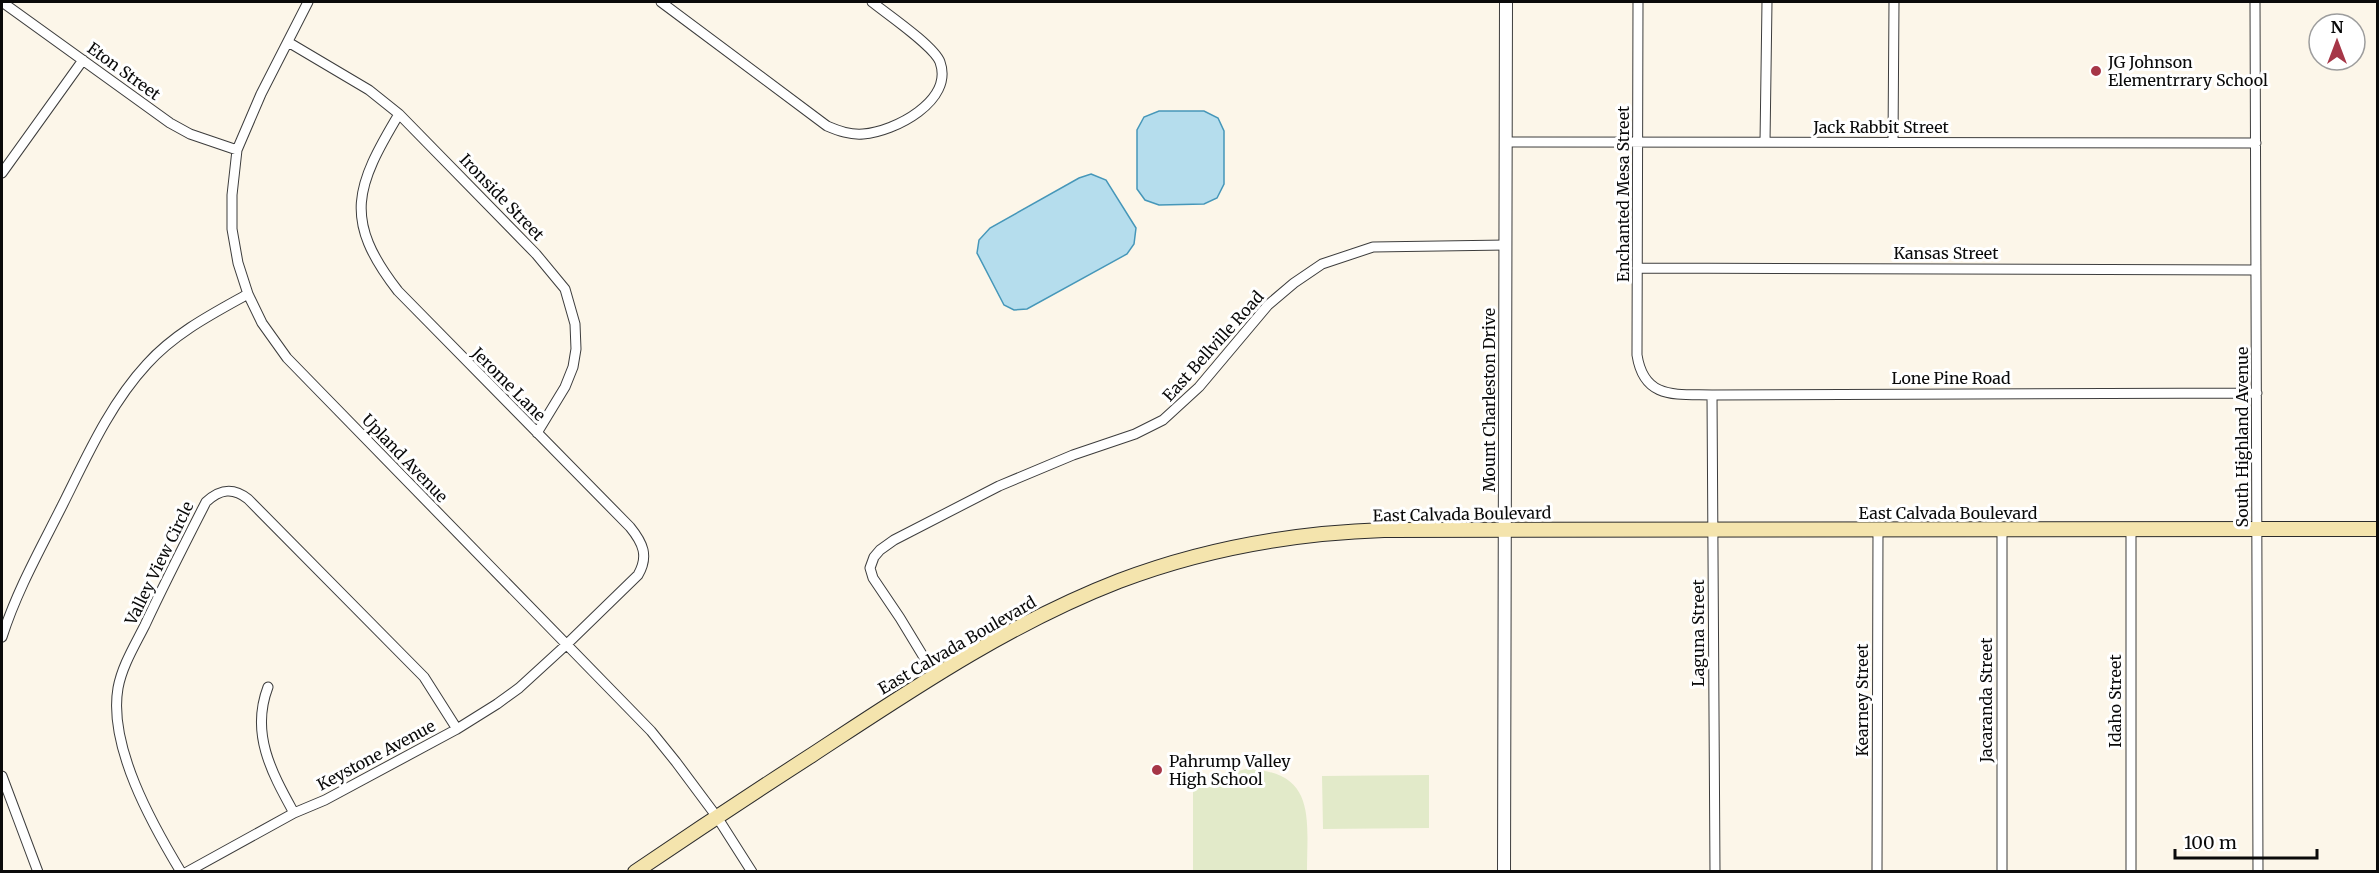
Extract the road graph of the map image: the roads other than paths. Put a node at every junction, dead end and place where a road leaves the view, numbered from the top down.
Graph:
1 (2, 2) edge
2 (308, 2) edge
3 (661, 2) edge
4 (872, 2) edge
5 (1506, 2) edge
6 (1638, 2) edge
7 (1767, 2) edge
8 (1894, 2) edge
9 (2255, 2) edge
10 (288, 42) junction
11 (83, 60) junction
12 (399, 114) junction
13 (1506, 142) junction
14 (1765, 142) junction
15 (1893, 142) junction
16 (1638, 143) junction
17 (2256, 144) junction
18 (237, 150) junction
19 (2, 173) edge
20 (1506, 245) junction
21 (1637, 268) junction
22 (2255, 270) junction
23 (248, 294) junction
24 (1648, 383) joint
25 (2257, 393) junction
26 (1712, 395) junction
27 (537, 433) junction
28 (1506, 529) junction
29 (1713, 529) junction
30 (1878, 529) junction
31 (2002, 529) junction
32 (2378, 529) edge
33 (2131, 530) junction
34 (2258, 530) junction
35 (2, 637) edge
36 (566, 645) junction
37 (934, 674) junction
38 (268, 687) dead end
39 (457, 729) junction
40 (2, 777) edge
41 (294, 813) junction
42 (717, 817) junction
43 (38, 872) edge
44 (181, 872) edge
45 (187, 872) edge
46 (635, 872) edge
47 (752, 872) edge
48 (1504, 872) edge
49 (1715, 872) edge
50 (1877, 872) edge
51 (2002, 872) edge
52 (2131, 872) edge
53 (2258, 872) edge

1 - 11 street, Eton Street
2 - 10 street, Upland Avenue
3 - 4 street
5 - 13 street, Mount Charleston Drive
6 - 16 street, Enchanted Mesa Street
7 - 14 street
8 - 15 street
9 - 17 street, South Highland Avenue
10 - 12 street, Ironside Street
10 - 18 street, Upland Avenue
11 - 18 street, Eton Street
11 - 19 street
12 - 27 street, Jerome Lane
12 - 27 street, Ironside Street
13 - 16 street, Jack Rabbit Street
13 - 20 street, Mount Charleston Drive
14 - 15 street, Jack Rabbit Street
14 - 16 street, Jack Rabbit Street
15 - 17 street, Jack Rabbit Street
16 - 21 street, Enchanted Mesa Street
17 - 22 street, South Highland Avenue
18 - 23 street, Upland Avenue
20 - 28 street, Mount Charleston Drive
20 - 37 street, East Bellville Road
21 - 22 street, Kansas Street
21 - 24 street, Enchanted Mesa Street
22 - 25 street, South Highland Avenue
23 - 35 street
23 - 36 street, Upland Avenue
24 - 26 street, Lone Pine Road
25 - 26 street, Lone Pine Road
25 - 34 street, South Highland Avenue
26 - 29 street, Laguna Street
27 - 36 street, Jerome Lane
28 - 29 main road, East Calvada Boulevard
28 - 37 main road, East Calvada Boulevard
28 - 48 street, Mount Charleston Drive
29 - 30 main road, East Calvada Boulevard
29 - 49 street, Laguna Street
30 - 31 main road, East Calvada Boulevard
30 - 50 street, Kearney Street
31 - 33 main road, East Calvada Boulevard
31 - 51 street, Jacaranda Street
32 - 34 main road, East Calvada Boulevard
33 - 34 main road, East Calvada Boulevard
33 - 52 street, Idaho Street
34 - 53 street, South Highland Avenue
36 - 39 street, Keystone Avenue
36 - 42 street, Upland Avenue
37 - 42 main road, East Calvada Boulevard
38 - 41 street
39 - 41 street, Keystone Avenue
39 - 44 street, Valley View Circle
40 - 43 street
41 - 45 street, Keystone Avenue
42 - 46 main road, East Calvada Boulevard
42 - 47 street, Upland Avenue

